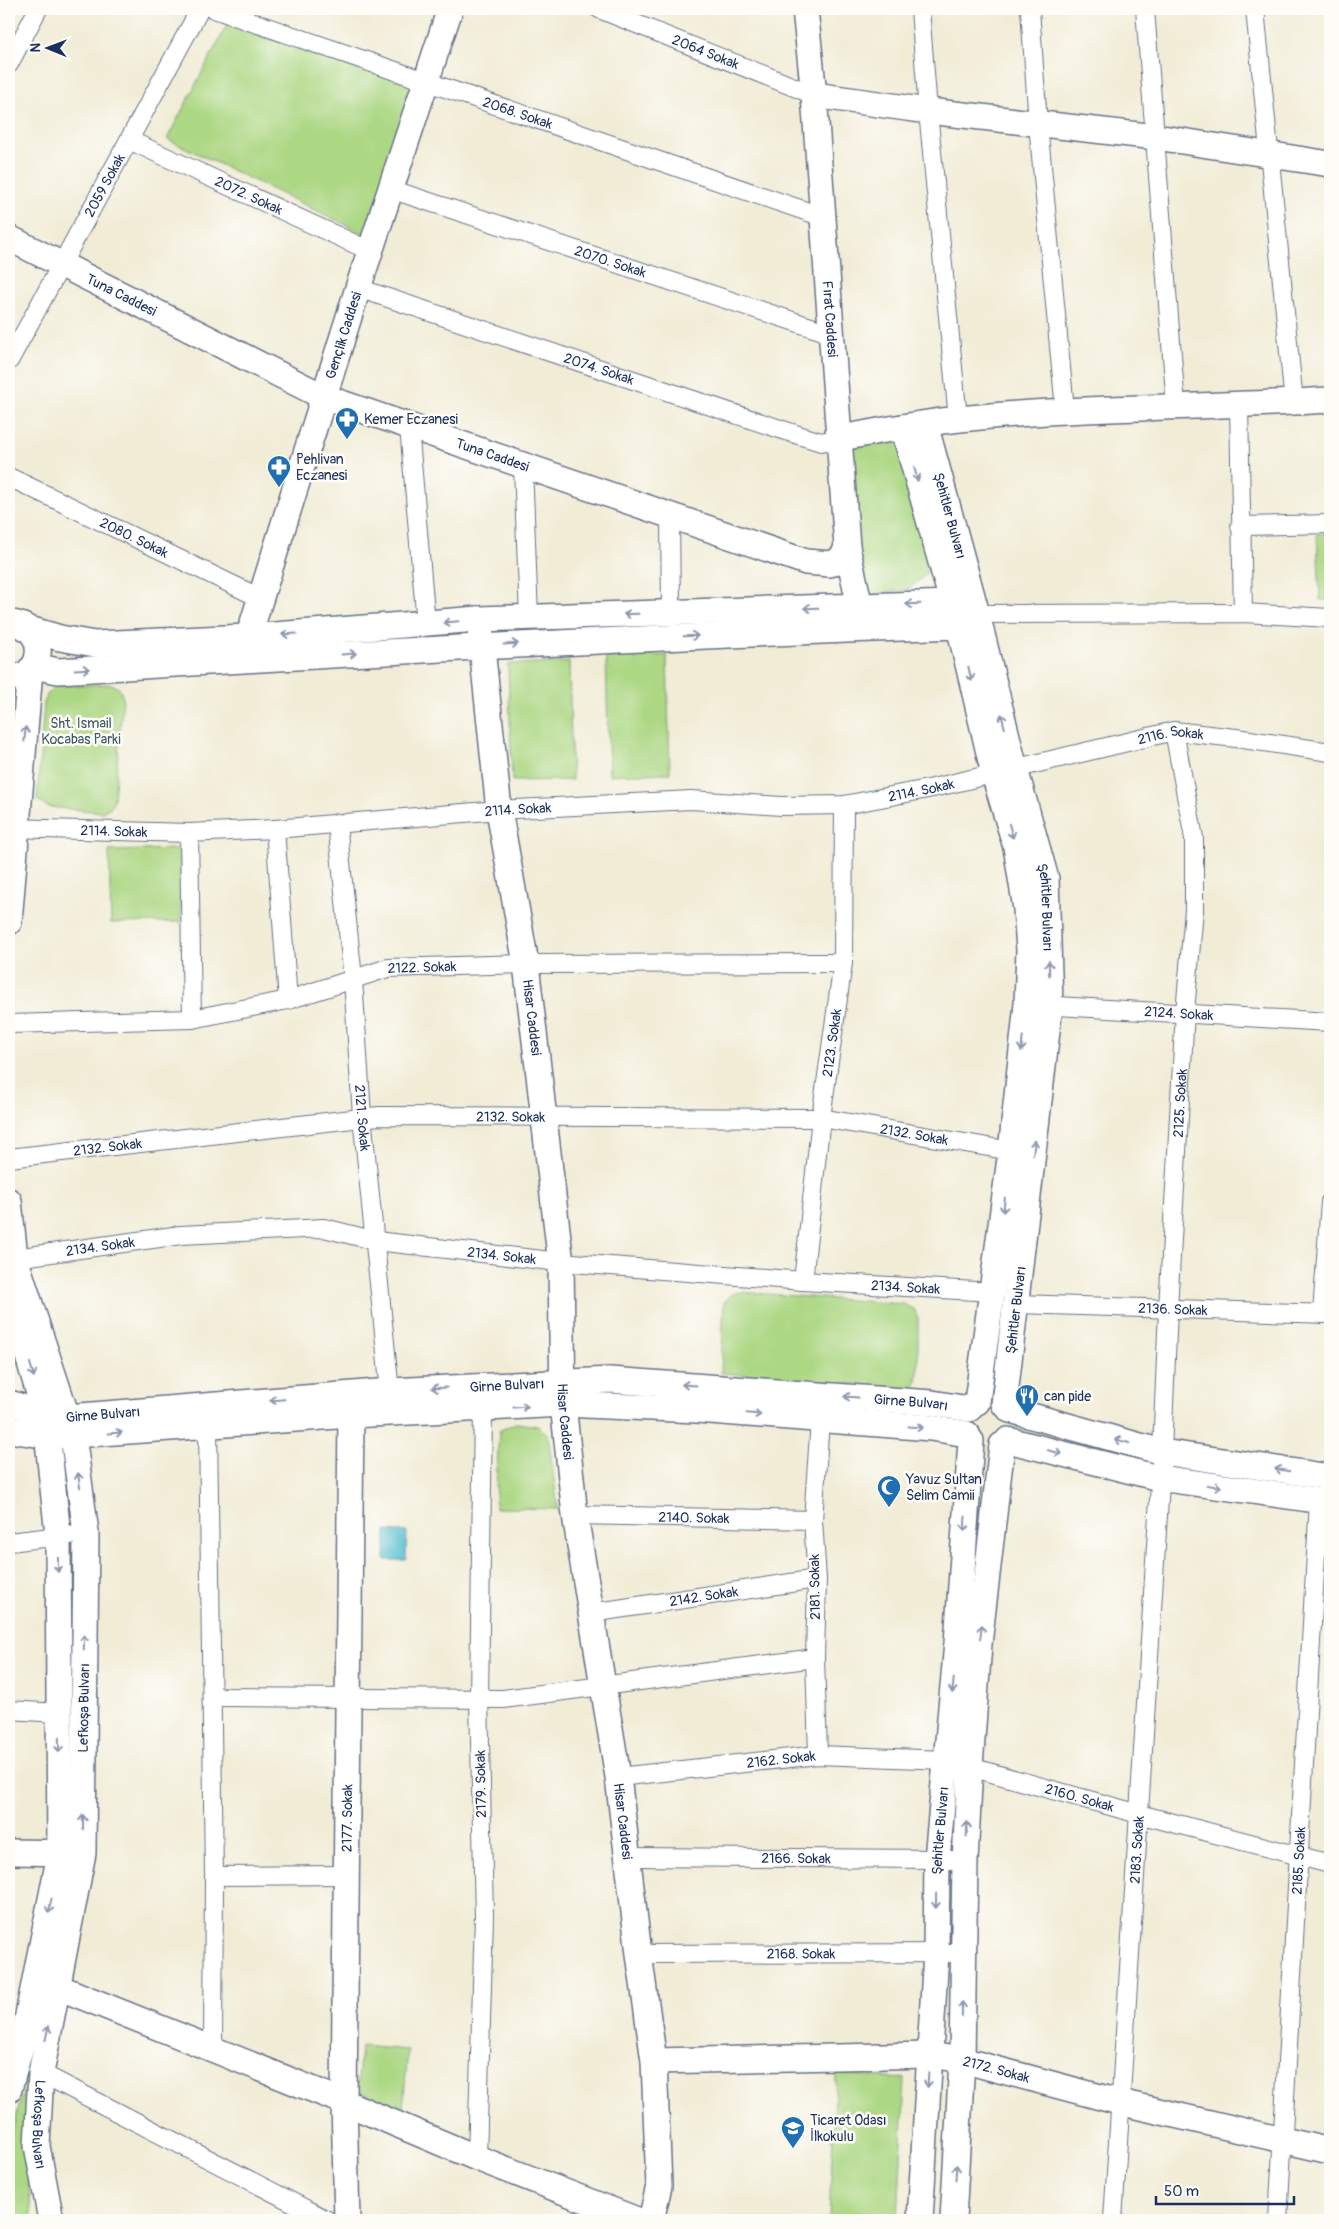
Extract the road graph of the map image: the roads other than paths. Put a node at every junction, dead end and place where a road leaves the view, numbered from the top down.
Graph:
1 (38, 9) edge
2 (200, 9) edge
3 (214, 9) edge
4 (450, 9) edge
5 (599, 9) edge
6 (805, 9) edge
7 (920, 9) edge
8 (1030, 9) edge
9 (1145, 9) edge
10 (1255, 9) edge
11 (9, 64) edge
12 (427, 82) junction
13 (814, 95) junction
14 (928, 111) junction
15 (1038, 124) junction
16 (1156, 137) junction
17 (129, 140) junction
18 (1268, 154) junction
19 (1330, 164) edge
20 (390, 189) junction
21 (823, 217) junction
22 (9, 238) edge
23 (370, 251) junction
24 (61, 264) junction
25 (358, 288) junction
26 (832, 334) junction
27 (9, 361) edge
28 (324, 397) junction
29 (1330, 400) edge
30 (1294, 403) junction
31 (1239, 406) junction
32 (1176, 407) junction
33 (1065, 410) junction
34 (958, 419) junction
35 (914, 425) junction
36 (409, 426) junction
37 (840, 438) junction
38 (523, 466) junction
39 (9, 477) edge
40 (670, 516) junction
41 (1330, 524) edge
42 (1240, 526) junction
43 (847, 547) junction
44 (260, 598) junction
45 (671, 613) junction
46 (1243, 613) junction
47 (963, 614) junction
48 (529, 618) junction
49 (860, 618) junction
50 (1330, 618) edge
51 (479, 619) junction
52 (16, 623) edge
53 (426, 624) junction
54 (247, 637) junction
55 (481, 646) junction
56 (241, 662) junction
57 (24, 671) edge
58 (1174, 731) junction
59 (1330, 752) edge
60 (1005, 772) junction
61 (844, 805) junction
62 (498, 810) junction
63 (337, 823) junction
64 (13, 828) edge
65 (275, 829) junction
66 (189, 833) junction
67 (9, 922) edge
68 (843, 963) junction
69 (526, 964) junction
70 (353, 979) junction
71 (288, 1000) junction
72 (1038, 1005) junction
73 (1185, 1012) junction
74 (192, 1019) junction
75 (1330, 1022) edge
76 (9, 1024) edge
77 (543, 1117) junction
78 (363, 1118) junction
79 (821, 1118) junction
80 (1010, 1151) junction
81 (9, 1158) edge
82 (9, 1201) edge
83 (1330, 1202) edge
84 (376, 1242) junction
85 (15, 1258) junction
86 (560, 1262) junction
87 (803, 1281) junction
88 (9, 1290) edge
89 (993, 1292) junction
90 (1017, 1304) junction
91 (1168, 1309) junction
92 (1326, 1314) edge
93 (19, 1324) junction
94 (9, 1360) edge
95 (563, 1393) junction
96 (391, 1402) junction
97 (9, 1404) edge
98 (973, 1406) junction
99 (1007, 1407) junction
100 (483, 1409) junction
101 (351, 1415) junction
102 (820, 1420) junction
103 (59, 1425) junction
104 (208, 1426) junction
105 (9, 1430) edge
106 (969, 1437) junction
107 (1005, 1442) junction
108 (1162, 1452) junction
109 (1330, 1477) edge
110 (1159, 1478) junction
111 (1325, 1501) edge
112 (574, 1515) junction
113 (813, 1520) junction
114 (86, 1533) junction
115 (58, 1536) junction
116 (9, 1542) edge
117 (817, 1579) junction
118 (591, 1613) junction
119 (815, 1658) junction
120 (604, 1685) junction
121 (212, 1697) junction
122 (348, 1699) junction
123 (479, 1699) junction
124 (9, 1710) edge
125 (58, 1713) junction
126 (818, 1755) junction
127 (945, 1760) junction
128 (970, 1766) junction
129 (618, 1777) junction
130 (1139, 1814) junction
131 (9, 1852) edge
132 (72, 1853) junction
133 (1300, 1856) junction
134 (627, 1857) junction
135 (937, 1859) junction
136 (965, 1861) junction
137 (1330, 1864) edge
138 (346, 1875) junction
139 (214, 1876) junction
140 (936, 1952) junction
141 (963, 1953) junction
142 (639, 1954) junction
143 (58, 1987) junction
144 (17, 2035) edge
145 (213, 2050) junction
146 (930, 2055) junction
147 (962, 2060) junction
148 (654, 2061) junction
149 (40, 2073) junction
150 (9, 2089) edge
151 (344, 2102) junction
152 (1119, 2102) junction
153 (1282, 2140) junction
154 (1330, 2151) edge
155 (478, 2158) junction
156 (51, 2220) edge
157 (327, 2220) edge
158 (347, 2220) edge
159 (637, 2220) edge
160 (651, 2220) edge
161 (920, 2220) edge
162 (953, 2220) edge
163 (1113, 2220) edge
164 (1278, 2220) edge

1 - 11 street
2 - 17 street, 2059 Sokak
3 - 12 street, 2068. Sokak
4 - 12 main road, Gençlik Caddesi
5 - 13 street, 2064 Sokak
6 - 13 main road, Fırat Caddesi
7 - 14 street
8 - 15 street
9 - 16 street
10 - 18 street
12 - 20 main road, Gençlik Caddesi
12 - 21 street, 2068. Sokak
13 - 14 main road
13 - 21 main road, Fırat Caddesi
14 - 15 main road
14 - 34 street
15 - 16 main road
15 - 33 street
16 - 18 main road
16 - 32 street
17 - 23 street, 2072. Sokak
17 - 24 street, 2059 Sokak
18 - 19 main road
18 - 30 street
20 - 23 main road, Gençlik Caddesi
20 - 26 street, 2070. Sokak
21 - 26 main road, Fırat Caddesi
22 - 24 main road, Tuna Caddesi
23 - 25 main road, Gençlik Caddesi
24 - 27 street, 2059 Sokak
24 - 28 main road, Tuna Caddesi
25 - 28 main road, Gençlik Caddesi
25 - 37 street, 2074. Sokak
26 - 37 main road, Fırat Caddesi
28 - 36 main road, Tuna Caddesi
28 - 44 main road, Gençlik Caddesi
29 - 30 main road
30 - 31 main road
31 - 32 main road
31 - 42 street
32 - 33 main road
33 - 34 main road
34 - 35 main road
35 - 37 main road
35 - 47 main road, Şehitler Bulvarı
36 - 38 main road, Tuna Caddesi
36 - 53 street
37 - 43 main road, Fırat Caddesi
38 - 40 main road, Tuna Caddesi
38 - 48 street
39 - 44 street, 2080. Sokak
40 - 43 main road, Tuna Caddesi
40 - 45 street
41 - 42 street
42 - 46 street
43 - 49 main road, Fırat Caddesi
44 - 54 main road, Gençlik Caddesi
45 -> 48 main road
49 -> 45 main road
46 - 47 street
46 - 50 street
47 - 49 main road
47 - 60 main road, Şehitler Bulvarı
48 - 51 main road
55 -> 49 main road
51 -> 53 main road
51 - 55 main road, Hisar Caddesi
52 - 54 main road
52 - 57 main road
53 -> 54 main road
54 - 56 main road, Gençlik Caddesi
56 -> 55 main road
55 - 62 main road, Hisar Caddesi
57 -> 56 main road
64 -> 57 main road
58 - 59 street, 2116. Sokak
58 - 60 street, 2116. Sokak
58 - 73 street, 2125. Sokak
60 - 61 street, 2114. Sokak
60 - 72 main road, Şehitler Bulvarı
61 - 62 street, 2114. Sokak
61 - 68 street, 2123. Sokak
62 - 63 street, 2114. Sokak
62 - 69 main road, Hisar Caddesi
63 - 65 street, 2114. Sokak
63 - 70 street, 2121. Sokak
64 - 66 street, 2114. Sokak
64 - 67 main road
65 - 66 street, 2114. Sokak
65 - 71 street
66 - 74 street
68 - 69 street, 2122. Sokak
68 - 79 street, 2123. Sokak
69 - 70 street, 2122. Sokak
69 - 77 main road, Hisar Caddesi
70 - 71 street, 2122. Sokak
70 - 78 street, 2121. Sokak
71 - 74 street, 2122. Sokak
72 - 73 street, 2124. Sokak
72 -> 80 main road, Şehitler Bulvarı
90 -> 72 main road, Şehitler Bulvarı
73 - 75 street, 2124. Sokak
73 - 91 street, 2125. Sokak
74 - 76 street, 2122. Sokak
77 - 78 street, 2132. Sokak
77 - 79 street, 2132. Sokak
77 - 86 main road, Hisar Caddesi
78 - 81 street, 2132. Sokak
78 - 84 street, 2121. Sokak
79 - 80 street, 2132. Sokak
79 - 87 street, 2123. Sokak
80 -> 89 main road, Şehitler Bulvarı
82 - 85 main road, Lefkoşa Bulvarı
83 - 92 street
84 - 85 street, 2134. Sokak
84 - 86 street, 2134. Sokak
84 - 96 street, 2121. Sokak
85 - 103 main road, Lefkoşa Bulvarı
86 - 87 street, 2134. Sokak
86 - 95 main road, Hisar Caddesi
87 - 89 street, 2134. Sokak
88 - 93 main road, Lefkoşa Bulvarı
89 - 98 main road, Şehitler Bulvarı
90 - 91 street, 2136. Sokak
90 - 99 main road, Şehitler Bulvarı
91 - 92 street, 2136. Sokak
91 - 108 street, 2125. Sokak
93 - 94 main road
93 -> 103 main road, Lefkoşa Bulvarı
95 -> 96 main road, Girne Bulvarı
98 -> 95 main road, Girne Bulvarı
100 -> 95 main road, Girne Bulvarı
95 -> 102 main road, Girne Bulvarı
95 - 112 main road, Hisar Caddesi
96 - 100 main road, Girne Bulvarı
96 - 101 main road, Girne Bulvarı
96 -> 103 main road, Girne Bulvarı
97 - 103 main road
98 - 99 main road
98 - 106 main road, Şehitler Bulvarı
99 - 107 main road, Şehitler Bulvarı
108 -> 99 main road
100 - 123 street, 2179. Sokak
101 - 104 main road, Girne Bulvarı
101 - 122 main road, 2177. Sokak
102 -> 106 main road, Girne Bulvarı
102 - 113 street, 2181. Sokak
103 -> 104 main road, Girne Bulvarı
103 - 105 main road
114 -> 103 main road, Lefkoşa Bulvarı
103 - 115 main road, Lefkoşa Bulvarı
104 - 121 street
106 - 107 main road
106 -> 127 main road, Şehitler Bulvarı
107 -> 110 main road
128 -> 107 main road, Şehitler Bulvarı
109 -> 108 main road
108 - 110 street, 2125. Sokak
110 -> 111 main road
110 - 130 street, 2183. Sokak
111 - 133 street, 2185. Sokak
112 - 113 street, 2140. Sokak
112 - 118 main road, Hisar Caddesi
113 - 117 street, 2181. Sokak
114 - 115 street
132 -> 114 main road, Lefkoşa Bulvarı
115 - 116 street
115 -> 125 main road, Lefkoşa Bulvarı
117 - 118 street, 2142. Sokak
117 - 119 street, 2181. Sokak
118 - 120 main road, Hisar Caddesi
119 - 120 street
119 - 126 street, 2181. Sokak
120 - 123 street
120 - 129 main road, Hisar Caddesi
121 - 122 street
121 - 139 street
122 - 123 street
122 - 138 main road, 2177. Sokak
123 - 155 street, 2179. Sokak
124 - 125 street
125 -> 132 main road, Lefkoşa Bulvarı
126 - 127 street, 2162. Sokak
126 - 129 street, 2162. Sokak
127 - 128 street, 2160. Sokak
127 - 135 main road, Şehitler Bulvarı
128 - 130 street, 2160. Sokak
136 -> 128 main road, Şehitler Bulvarı
129 - 134 main road, Hisar Caddesi
130 - 133 street, 2160. Sokak
130 - 152 street, 2183. Sokak
131 - 132 main road
132 - 143 main road, Lefkoşa Bulvarı
132 -> 144 main road, Lefkoşa Bulvarı
133 - 137 street, 2160. Sokak
133 - 153 street, 2185. Sokak
134 - 135 street, 2166. Sokak
134 - 142 main road, Hisar Caddesi
135 - 136 street, 2166. Sokak
135 -> 140 main road, Şehitler Bulvarı
136 - 141 main road, Şehitler Bulvarı
138 - 139 street
138 - 151 main road, 2177. Sokak
139 - 145 street
140 - 141 street, 2168. Sokak
140 - 142 street, 2168. Sokak
140 - 146 main road, Şehitler Bulvarı
147 -> 141 main road, Şehitler Bulvarı
142 - 148 main road, Hisar Caddesi
143 - 145 main road
149 -> 143 main road, Lefkoşa Bulvarı
144 - 150 main road, Lefkoşa Bulvarı
145 - 151 main road
146 - 147 main road, 2172. Sokak
146 - 148 main road, 2172. Sokak
146 -> 161 main road, Şehitler Bulvarı
147 - 152 main road, 2172. Sokak
162 -> 147 main road, Şehitler Bulvarı
148 - 160 main road, Hisar Caddesi
149 - 156 main road, Lefkoşa Bulvarı
149 - 157 street
151 - 155 main road
151 - 158 main road, 2177. Sokak
152 - 153 main road, 2172. Sokak
152 - 163 street, 2183. Sokak
153 - 154 main road, 2172. Sokak
153 - 164 street, 2185. Sokak
155 - 159 main road

